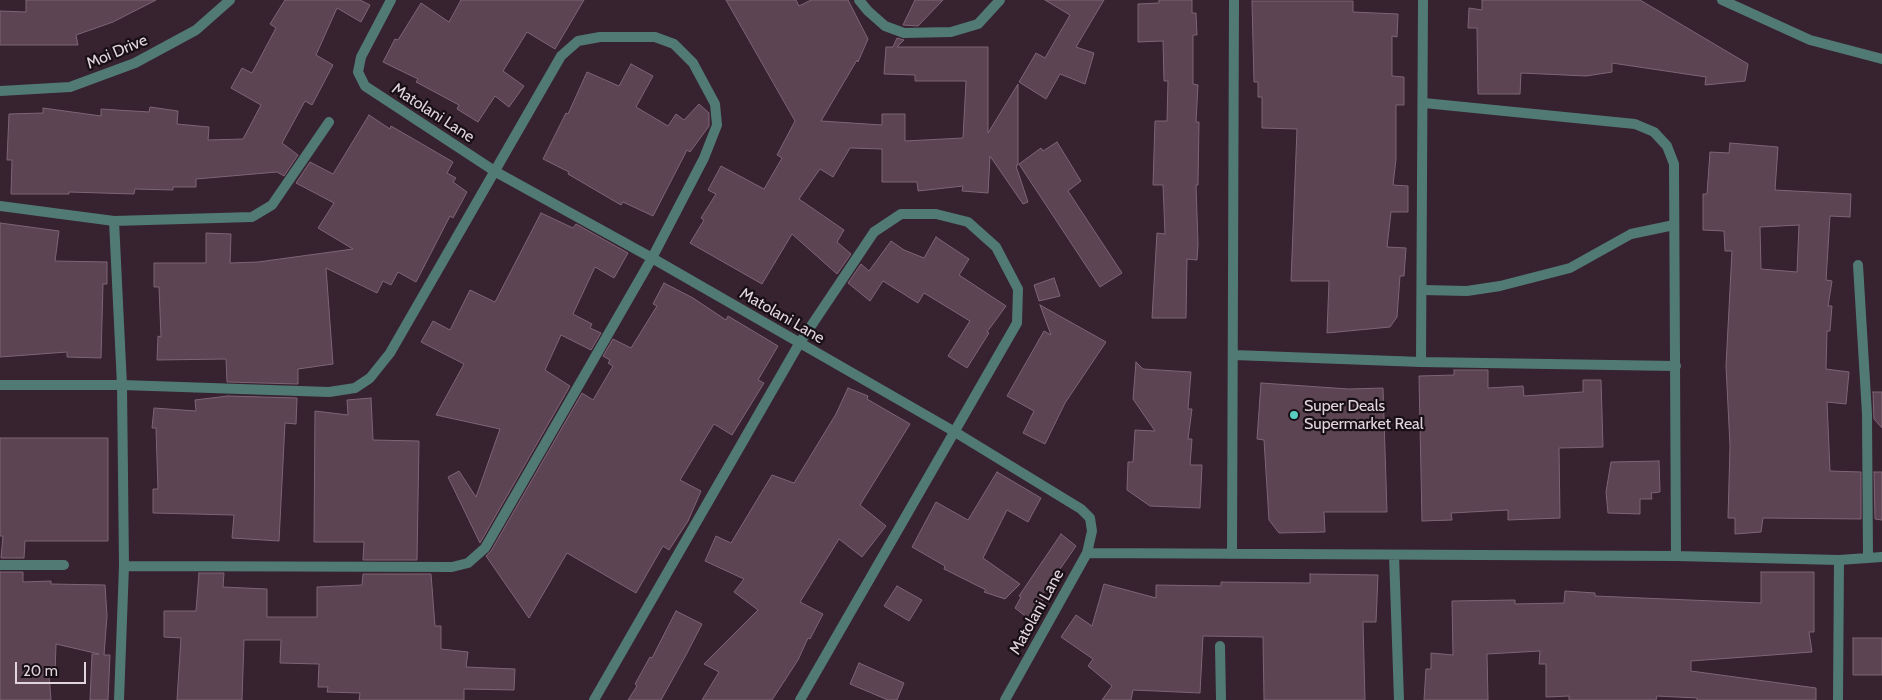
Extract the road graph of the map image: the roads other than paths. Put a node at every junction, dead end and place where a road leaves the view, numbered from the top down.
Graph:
1 (230, 0) edge
2 (391, 0) edge
3 (859, 0) edge
4 (1000, 0) edge
5 (1234, 0) edge
6 (1423, 0) edge
7 (1722, 0) edge
8 (1882, 59) edge
9 (0, 91) edge
10 (1424, 103) junction
11 (329, 122) dead end
12 (496, 172) junction
13 (0, 206) edge
14 (114, 221) junction
15 (1674, 225) junction
16 (652, 258) junction
17 (1858, 265) dead end
18 (1422, 290) junction
19 (799, 344) junction
20 (1234, 355) junction
21 (1421, 362) junction
22 (1676, 366) junction
23 (122, 384) junction
24 (0, 385) edge
25 (956, 432) junction
26 (1087, 553) junction
27 (1232, 554) junction
28 (1394, 555) junction
29 (1676, 556) junction
30 (1868, 556) junction
31 (1882, 556) edge
32 (1839, 560) junction
33 (0, 565) edge
34 (64, 565) dead end
35 (124, 566) junction
36 (1220, 646) dead end
37 (119, 700) edge
38 (594, 700) edge
39 (800, 700) edge
40 (1005, 700) edge
41 (1221, 700) edge
42 (1399, 700) edge
43 (1838, 700) edge

1 - 9 street, Moi Drive
2 - 12 street, Matolani Lane
3 - 4 street
5 - 20 street
6 - 10 street
7 - 8 street
10 - 15 street
10 - 18 street
11 - 14 street
12 - 16 street, Matolani Lane
12 - 16 street
12 - 23 street
13 - 14 street
14 - 23 street
15 - 18 street
15 - 22 street
16 - 19 street, Matolani Lane
16 - 35 street
17 - 30 street
18 - 21 street
19 - 25 street, Matolani Lane
19 - 25 street
19 - 38 street
20 - 21 street
20 - 27 street
21 - 22 street
22 - 29 street
23 - 24 street
23 - 35 street
25 - 26 street, Matolani Lane
25 - 39 street
26 - 27 street
26 - 40 street, Matolani Lane
27 - 28 street
28 - 29 street
28 - 42 street
29 - 32 street
30 - 31 street
30 - 32 street
32 - 43 street
33 - 34 street
35 - 37 street
36 - 41 street

